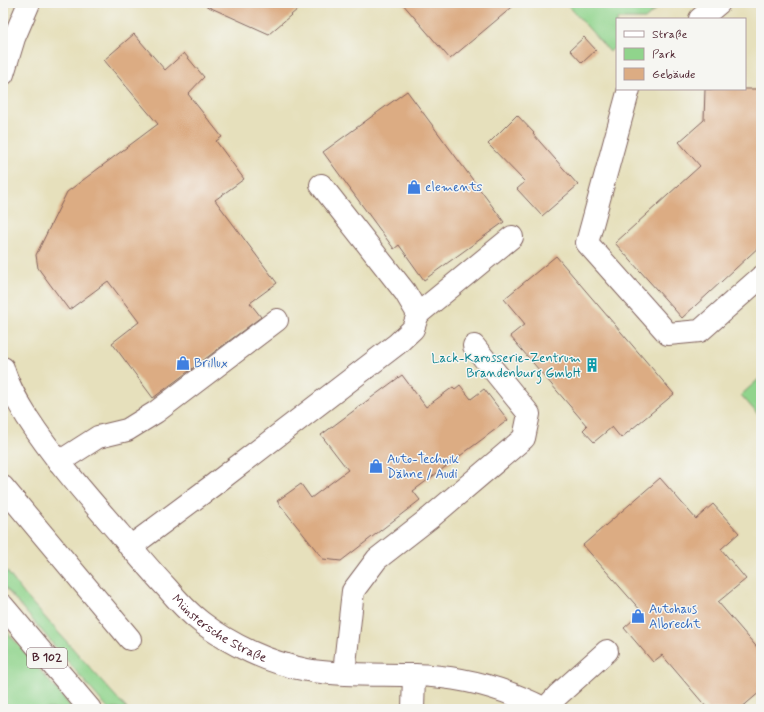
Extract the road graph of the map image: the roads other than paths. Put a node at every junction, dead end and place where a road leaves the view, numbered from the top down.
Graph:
1 (29, 3) edge
2 (719, 3) edge
3 (701, 18) edge
4 (3, 74) edge
5 (629, 90) edge
6 (321, 185) dead end
7 (512, 238) dead end
8 (761, 277) edge
9 (418, 314) junction
10 (277, 320) dead end
11 (474, 346) dead end
12 (5, 380) edge
13 (59, 462) junction
14 (3, 487) edge
15 (130, 547) junction
16 (3, 606) edge
17 (130, 639) dead end
18 (607, 651) dead end
19 (344, 673) junction
20 (414, 675) junction
21 (90, 709) edge
22 (413, 709) edge
23 (545, 709) edge

1 - 4 street
2 - 3 street
5 - 8 street
6 - 9 street
7 - 9 street
9 - 15 street
10 - 13 street
11 - 19 street
12 - 13 street, Münstersche Straße
13 - 15 street, Münstersche Straße
14 - 17 street
15 - 19 street, Münstersche Straße
16 - 21 street, B 102
18 - 23 street
19 - 20 street, Münstersche Straße
20 - 22 street
20 - 23 street, Münstersche Straße

